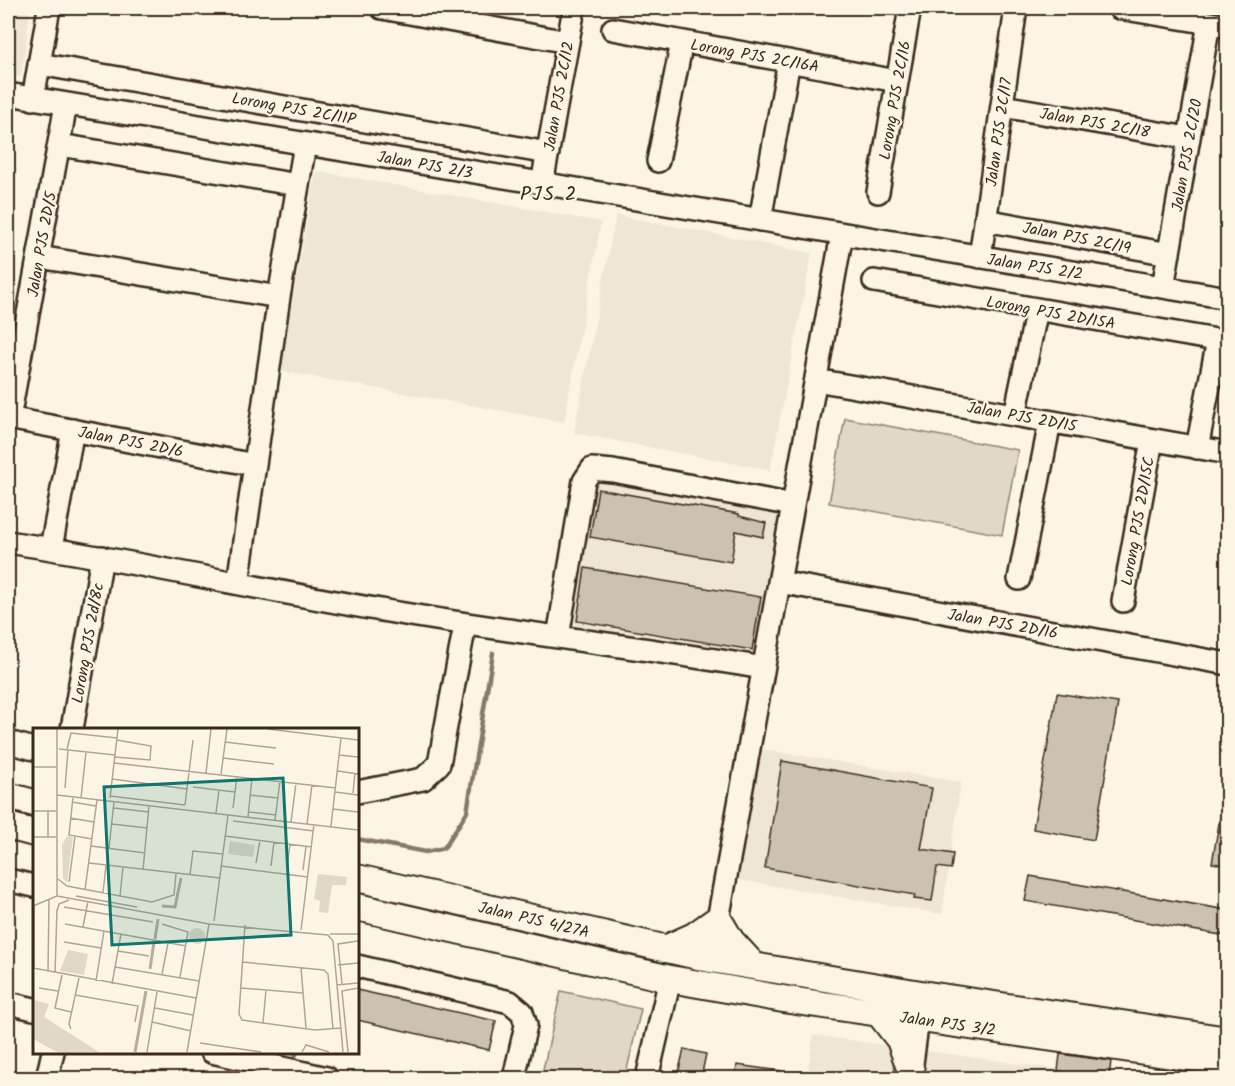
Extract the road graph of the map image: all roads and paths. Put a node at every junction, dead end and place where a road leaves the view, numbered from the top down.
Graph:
1 (49, 8) edge
2 (382, 8) edge
3 (574, 8) edge
4 (910, 8) edge
5 (1016, 8) edge
6 (1119, 8) edge
7 (1218, 24) edge
8 (613, 29) dead end
9 (568, 42) junction
10 (682, 42) junction
11 (789, 61) junction
12 (39, 64) junction
13 (897, 81) junction
14 (8, 94) edge
15 (33, 99) junction
16 (66, 104) junction
17 (1002, 106) junction
18 (1188, 138) junction
19 (305, 144) junction
20 (60, 145) junction
21 (548, 153) junction
22 (658, 161) dead end
23 (542, 184) junction
24 (298, 185) junction
25 (878, 192) dead end
26 (760, 220) junction
27 (985, 220) junction
28 (842, 234) junction
29 (1169, 254) junction
30 (39, 257) junction
31 (980, 257) junction
32 (874, 281) dead end
33 (1163, 287) junction
34 (279, 297) junction
35 (1227, 298) edge
36 (1037, 309) junction
37 (1223, 341) edge
38 (816, 380) junction
39 (1015, 415) junction
40 (8, 418) edge
41 (1050, 422) junction
42 (73, 430) junction
43 (1152, 440) junction
44 (1197, 448) junction
45 (1227, 453) edge
46 (255, 465) junction
47 (793, 505) junction
48 (8, 542) edge
49 (51, 548) junction
50 (102, 557) junction
51 (1019, 579) dead end
52 (779, 582) junction
53 (238, 583) junction
54 (1123, 602) dead end
55 (465, 625) junction
56 (558, 637) junction
57 (1227, 664) edge
58 (764, 668) junction
59 (72, 728) edge
60 (8, 742) edge
61 (33, 748) edge
62 (358, 792) edge
63 (8, 796) edge
64 (33, 803) edge
65 (8, 826) edge
66 (33, 833) edge
67 (358, 878) edge
68 (8, 880) edge
69 (33, 886) edge
70 (358, 907) edge
71 (718, 919) junction
72 (665, 949) junction
73 (711, 959) junction
74 (358, 966) edge
75 (754, 966) junction
76 (670, 979) junction
77 (8, 1003) edge
78 (920, 1006) junction
79 (33, 1010) edge
80 (879, 1013) junction
81 (1227, 1040) edge
82 (53, 1053) edge
83 (216, 1053) edge
84 (1227, 1063) edge
85 (911, 1075) edge
86 (47, 1078) edge
87 (327, 1078) edge
88 (514, 1078) edge
89 (647, 1078) edge

1 - 12 street
2 - 9 street
3 - 9 street, Jalan PJS 2C/12
4 - 13 street, Lorong PJS 2C/16
5 - 17 street, Jalan PJS 2C/17
6 - 7 street
7 - 18 street, Jalan PJS 2C/20
8 - 10 street, Lorong PJS 2C/16A
9 - 21 street, Jalan PJS 2C/12
10 - 11 street, Lorong PJS 2C/16A
10 - 22 street
11 - 13 street, Lorong PJS 2C/16A
11 - 26 street
12 - 15 street
12 - 21 street, Lorong PJS 2C/11P
13 - 25 street, Lorong PJS 2C/16
14 - 15 street, Jalan PJS 2/3
15 - 16 street, Jalan PJS 2/3
16 - 19 street, Jalan PJS 2/3
16 - 20 street, Jalan PJS 2D/5
17 - 18 street, Jalan PJS 2C/18
17 - 27 street, Jalan PJS 2C/17
18 - 29 street, Jalan PJS 2C/20
19 - 23 street, Jalan PJS 2/3
19 - 24 street
20 - 24 street
20 - 30 street, Jalan PJS 2D/5
21 - 23 street, Jalan PJS 2C/12
23 - 26 street, Jalan PJS 2/3
24 - 34 street
26 - 28 street, Jalan PJS 2/3
27 - 29 street, Jalan PJS 2C/19
27 - 31 street, Jalan PJS 2C/17
28 - 31 street, Jalan PJS 2/2
28 - 38 street
29 - 33 street, Jalan PJS 2C/20
30 - 34 street
30 - 40 street, Jalan PJS 2D/5
31 - 33 street, Jalan PJS 2/2
32 - 36 street, Lorong PJS 2D/15A
33 - 35 street, Jalan PJS 2/2
34 - 46 street
36 - 37 street, Lorong PJS 2D/15A
36 - 39 street
37 - 44 street
38 - 39 street, Jalan PJS 2D/15
38 - 47 street
39 - 41 street, Jalan PJS 2D/15
40 - 42 street, Jalan PJS 2D/6
41 - 43 street, Jalan PJS 2D/15
41 - 51 street
42 - 46 street, Jalan PJS 2D/6
42 - 49 street
43 - 44 street, Jalan PJS 2D/15
43 - 54 street, Lorong PJS 2D/15C
44 - 45 street, Jalan PJS 2D/15
46 - 53 street
47 - 52 street
47 - 56 street
48 - 49 street
49 - 50 street
50 - 53 street
50 - 59 street, Lorong PJS 2d/8c
52 - 57 street, Jalan PJS 2D/16
52 - 58 street
53 - 55 street
55 - 56 street
55 - 62 street
56 - 58 street
58 - 71 street
60 - 61 street
63 - 64 main road
65 - 66 main road
67 - 72 main road, Jalan PJS 4/27A
68 - 69 street
70 - 76 main road, Jalan PJS 4/27A
71 - 72 main road
71 - 73 street
71 - 75 main road
72 - 73 main road, Jalan PJS 4/27A
73 - 75 main road, Jalan PJS 3/2
74 - 88 street
75 - 78 main road, Jalan PJS 3/2
76 - 80 main road, Jalan PJS 3/2
76 - 89 street
77 - 79 street
78 - 80 main road, Jalan PJS 3/2
78 - 81 main road, Jalan PJS 3/2
78 - 84 main road, Jalan PJS 3/2
78 - 85 street
80 - 85 main road
82 - 86 street
83 - 87 street

